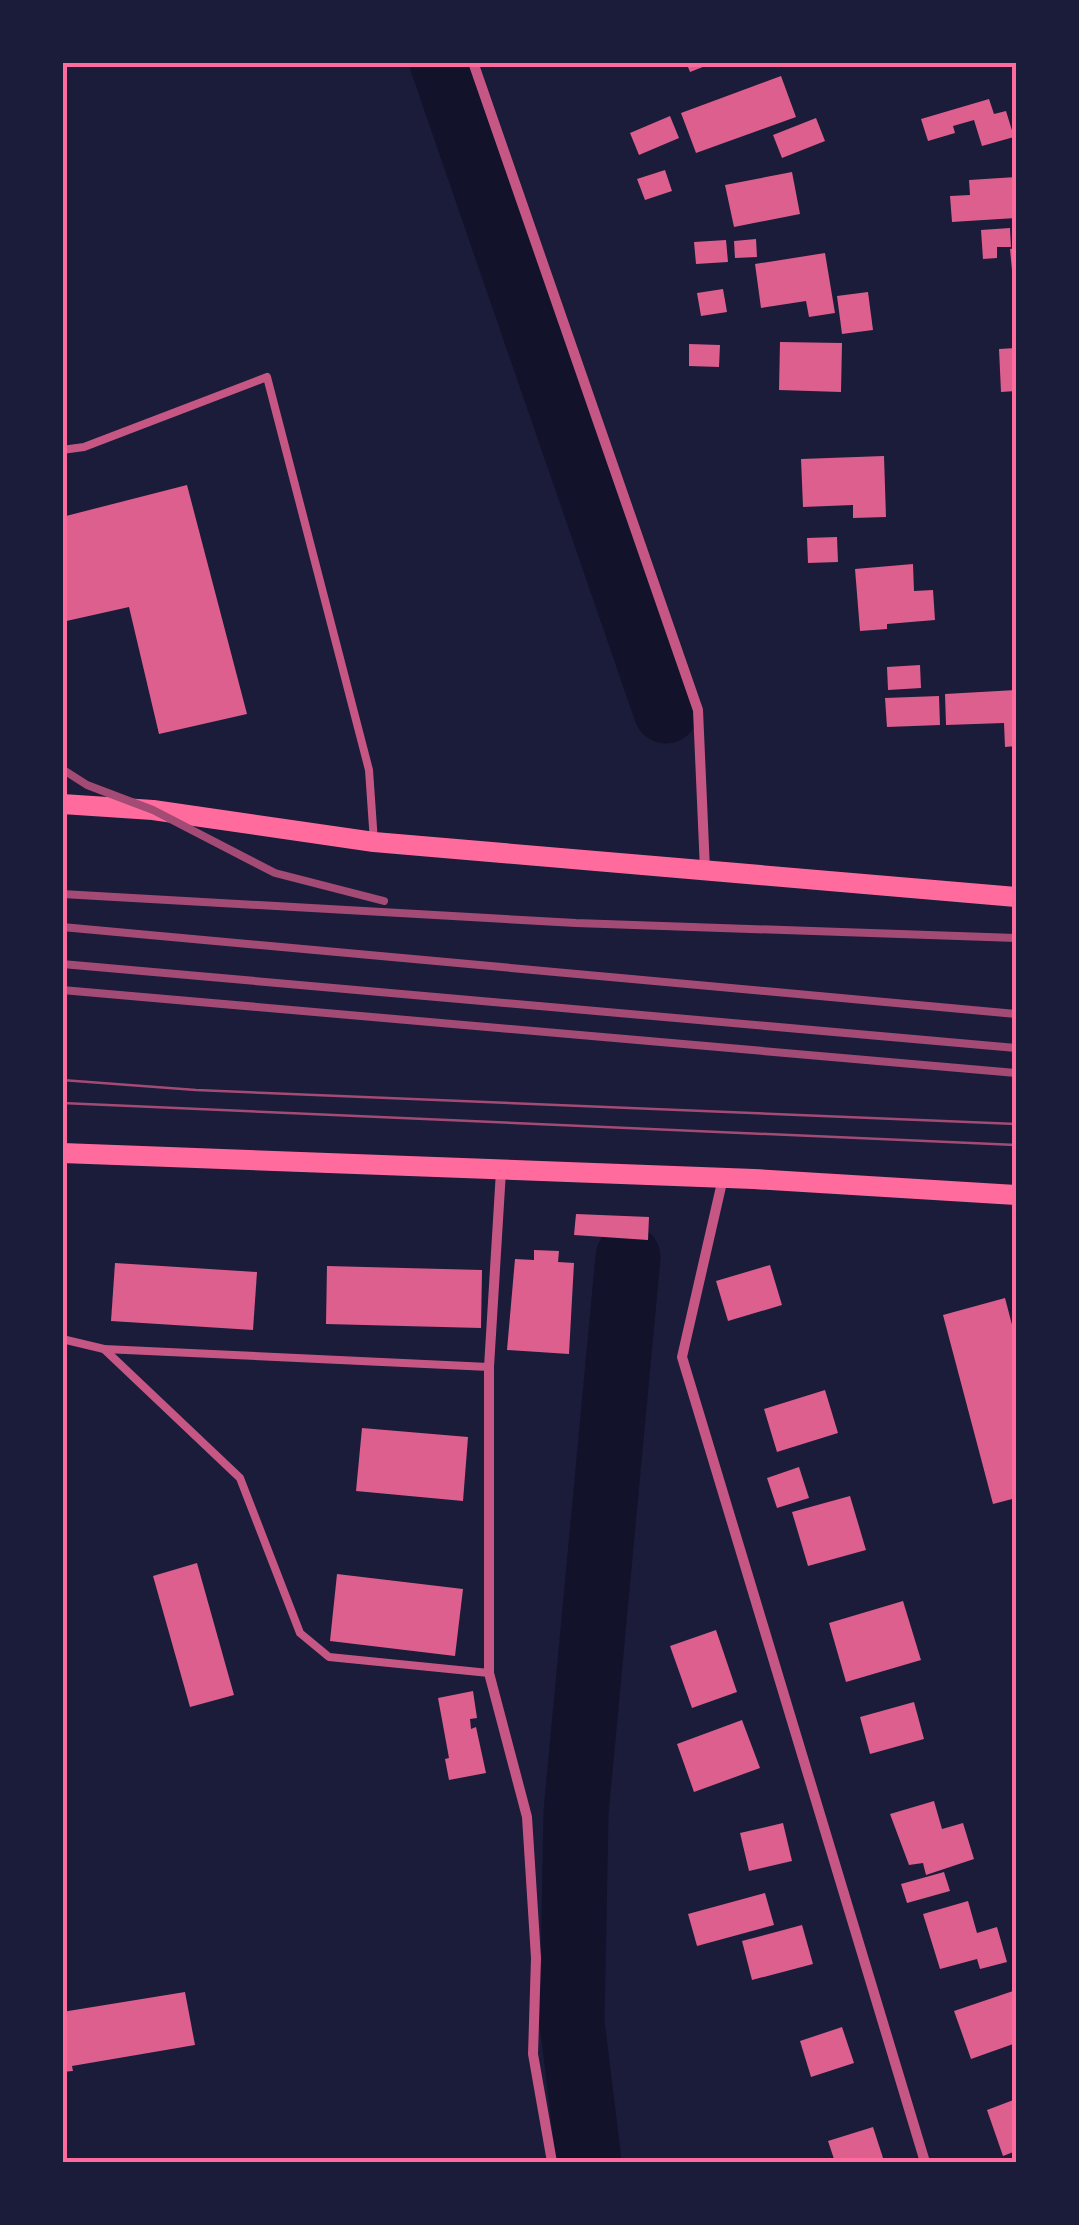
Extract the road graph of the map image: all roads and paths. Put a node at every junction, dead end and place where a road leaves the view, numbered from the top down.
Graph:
1 (474, 62) edge
2 (62, 450) edge
3 (62, 804) edge
4 (374, 842) junction
5 (705, 870) junction
6 (1016, 898) edge
7 (62, 1153) edge
8 (501, 1170) junction
9 (722, 1178) junction
10 (1016, 1195) edge
11 (62, 1340) edge
12 (104, 1348) junction
13 (489, 1367) junction
14 (489, 1674) junction
15 (552, 2162) edge
16 (925, 2162) edge

1 - 5 street
2 - 4 lane
3 - 4 main road
4 - 5 main road
5 - 6 main road
7 - 8 main road
8 - 9 main road
8 - 13 street
9 - 10 main road
9 - 16 street
11 - 12 lane
12 - 13 lane
12 - 14 lane
13 - 14 street
14 - 15 street

